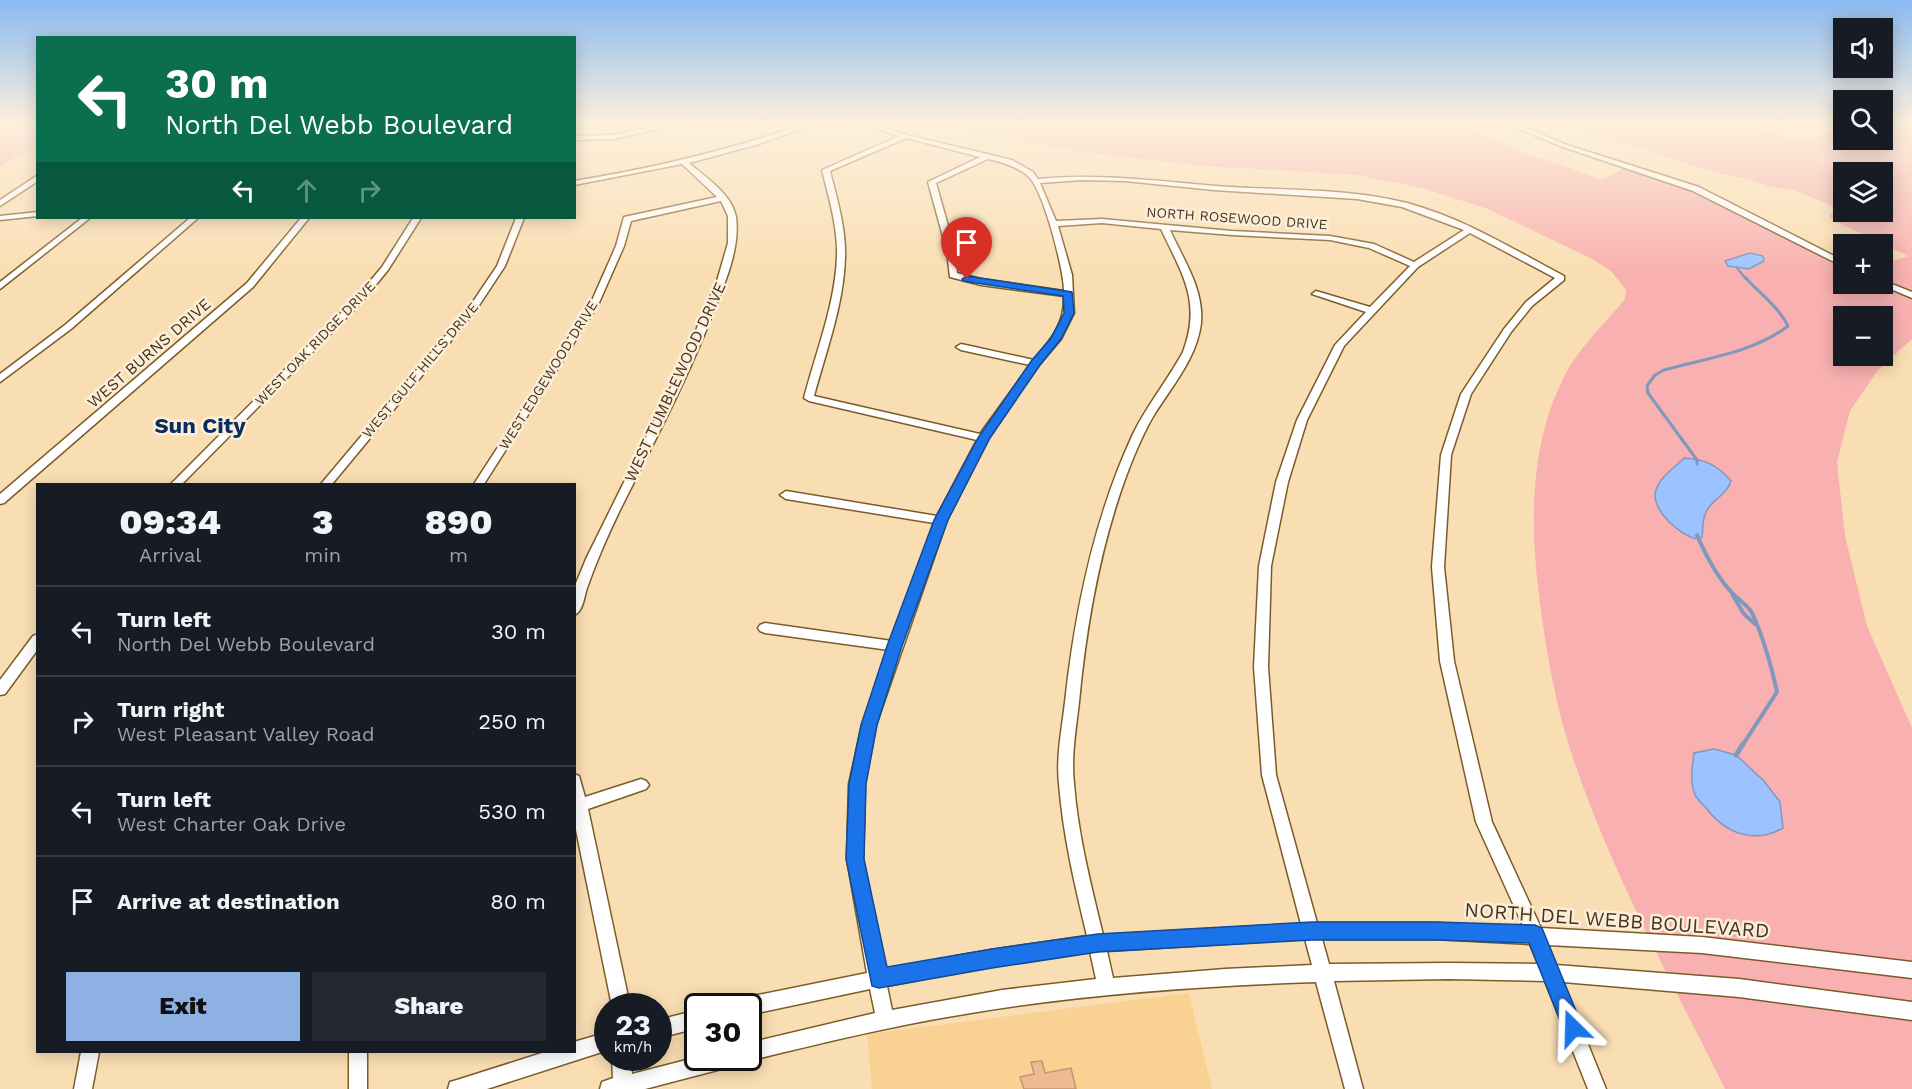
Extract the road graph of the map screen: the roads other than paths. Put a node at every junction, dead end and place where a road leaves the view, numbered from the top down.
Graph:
1 (627, 173) edge
2 (696, 173) edge
3 (827, 173) edge
4 (952, 173) edge
5 (1027, 173) edge
6 (1647, 173) edge
7 (36, 178) edge
8 (1036, 181) junction
9 (576, 183) edge
10 (723, 198) junction
11 (0, 204) edge
12 (36, 214) edge
13 (0, 218) edge
14 (85, 219) edge
15 (193, 219) edge
16 (304, 219) edge
17 (416, 219) edge
18 (520, 219) edge
19 (1053, 224) junction
20 (1164, 226) junction
21 (1469, 230) junction
22 (1833, 259) edge
23 (1415, 265) junction
24 (0, 286) edge
25 (1893, 287) edge
26 (1068, 294) junction
27 (1316, 294) dead end
28 (1912, 295) edge
29 (1370, 310) junction
30 (961, 347) dead end
31 (1036, 363) junction
32 (0, 379) edge
33 (984, 438) junction
34 (177, 483) edge
35 (327, 483) edge
36 (480, 483) edge
37 (786, 495) dead end
38 (0, 500) edge
39 (941, 520) junction
40 (576, 605) edge
41 (765, 628) dead end
42 (36, 642) edge
43 (895, 646) junction
44 (0, 690) edge
45 (641, 785) dead end
46 (576, 790) edge
47 (579, 805) junction
48 (1312, 931) junction
49 (1535, 934) junction
50 (1098, 943) junction
51 (1912, 970) edge
52 (1322, 974) junction
53 (1551, 974) junction
54 (879, 979) junction
55 (1106, 987) junction
56 (618, 993) edge
57 (762, 1003) edge
58 (1912, 1011) edge
59 (885, 1021) junction
60 (594, 1045) edge
61 (762, 1049) edge
62 (576, 1050) edge
63 (90, 1053) edge
64 (358, 1053) edge
65 (568, 1053) edge
66 (684, 1070) edge
67 (619, 1071) edge
68 (616, 1087) edge
69 (83, 1089) edge
70 (358, 1089) edge
71 (458, 1089) edge
72 (1354, 1089) edge
73 (1597, 1089) edge

1 - 9 street
2 - 10 street, WEST TUMBLEWOOD DRIVE
3 - 33 street
4 - 26 street
5 - 8 street
6 - 22 street
7 - 11 street
8 - 19 street
8 - 21 street
10 - 36 street, WEST EDGEWOOD DRIVE
10 - 40 street, WEST TUMBLEWOOD DRIVE
12 - 13 street
14 - 24 street
15 - 32 street
16 - 38 street, WEST BURNS DRIVE
17 - 34 street, WEST OAK RIDGE DRIVE
18 - 35 street, WEST GULF HILLS DRIVE
19 - 20 street, NORTH ROSEWOOD DRIVE
19 - 26 street
20 - 23 street, NORTH ROSEWOOD DRIVE
20 - 50 street
21 - 23 street
21 - 49 street
23 - 29 street
25 - 28 street
26 - 31 street
27 - 29 street
29 - 48 street
30 - 31 street
31 - 33 street
33 - 39 street
37 - 39 street
39 - 43 street
41 - 43 street
42 - 44 street
43 - 54 street
45 - 47 street
46 - 47 street
47 - 56 street
48 - 49 street, NORTH DEL WEBB BOULEVARD
48 - 50 street, NORTH DEL WEBB BOULEVARD
48 - 52 street
49 - 51 street, NORTH DEL WEBB BOULEVARD
49 - 53 street
50 - 54 street, NORTH DEL WEBB BOULEVARD
50 - 55 street
52 - 53 street
52 - 55 street
52 - 72 street
53 - 58 street
53 - 73 street
54 - 57 street, NORTH DEL WEBB BOULEVARD
54 - 59 street
55 - 59 street
59 - 61 street
60 - 62 street
63 - 69 street
64 - 70 street
65 - 71 street
66 - 68 street
67 - 68 street

